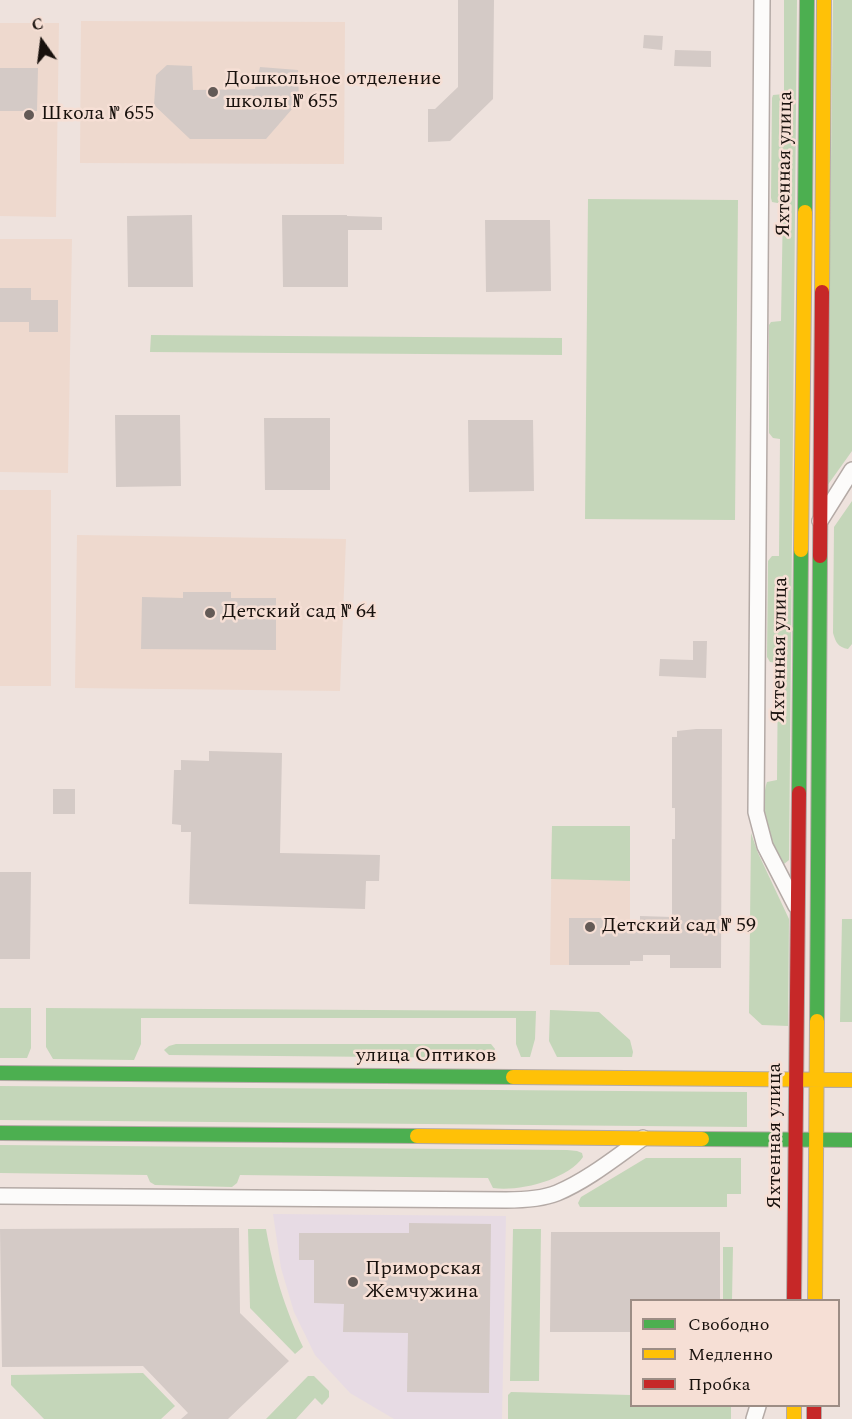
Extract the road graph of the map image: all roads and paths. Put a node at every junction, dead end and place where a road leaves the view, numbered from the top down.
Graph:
1 (762, 0) edge
2 (807, 0) edge
3 (824, 0) edge
4 (852, 470) edge
5 (820, 521) junction
6 (798, 910) junction
7 (0, 1073) edge
8 (796, 1079) junction
9 (816, 1079) junction
10 (852, 1080) edge
11 (0, 1133) edge
12 (644, 1138) junction
13 (796, 1139) junction
14 (816, 1139) junction
15 (852, 1140) edge
16 (0, 1196) edge
17 (794, 1299) edge
18 (814, 1299) edge

1 - 6 street
2 - 6 street, Яхтенная улица
3 - 5 street, Яхтенная улица
4 - 5 street
5 - 9 street, Яхтенная улица
6 - 8 street, Яхтенная улица
7 - 8 street, улица Оптиков
8 - 9 street, улица Оптиков
8 - 13 street, Яхтенная улица
9 - 10 street, улица Оптиков
9 - 14 street, Яхтенная улица
11 - 12 street
12 - 13 street
12 - 16 street
13 - 14 street
13 - 17 street, Яхтенная улица
14 - 15 street
14 - 18 street, Яхтенная улица

